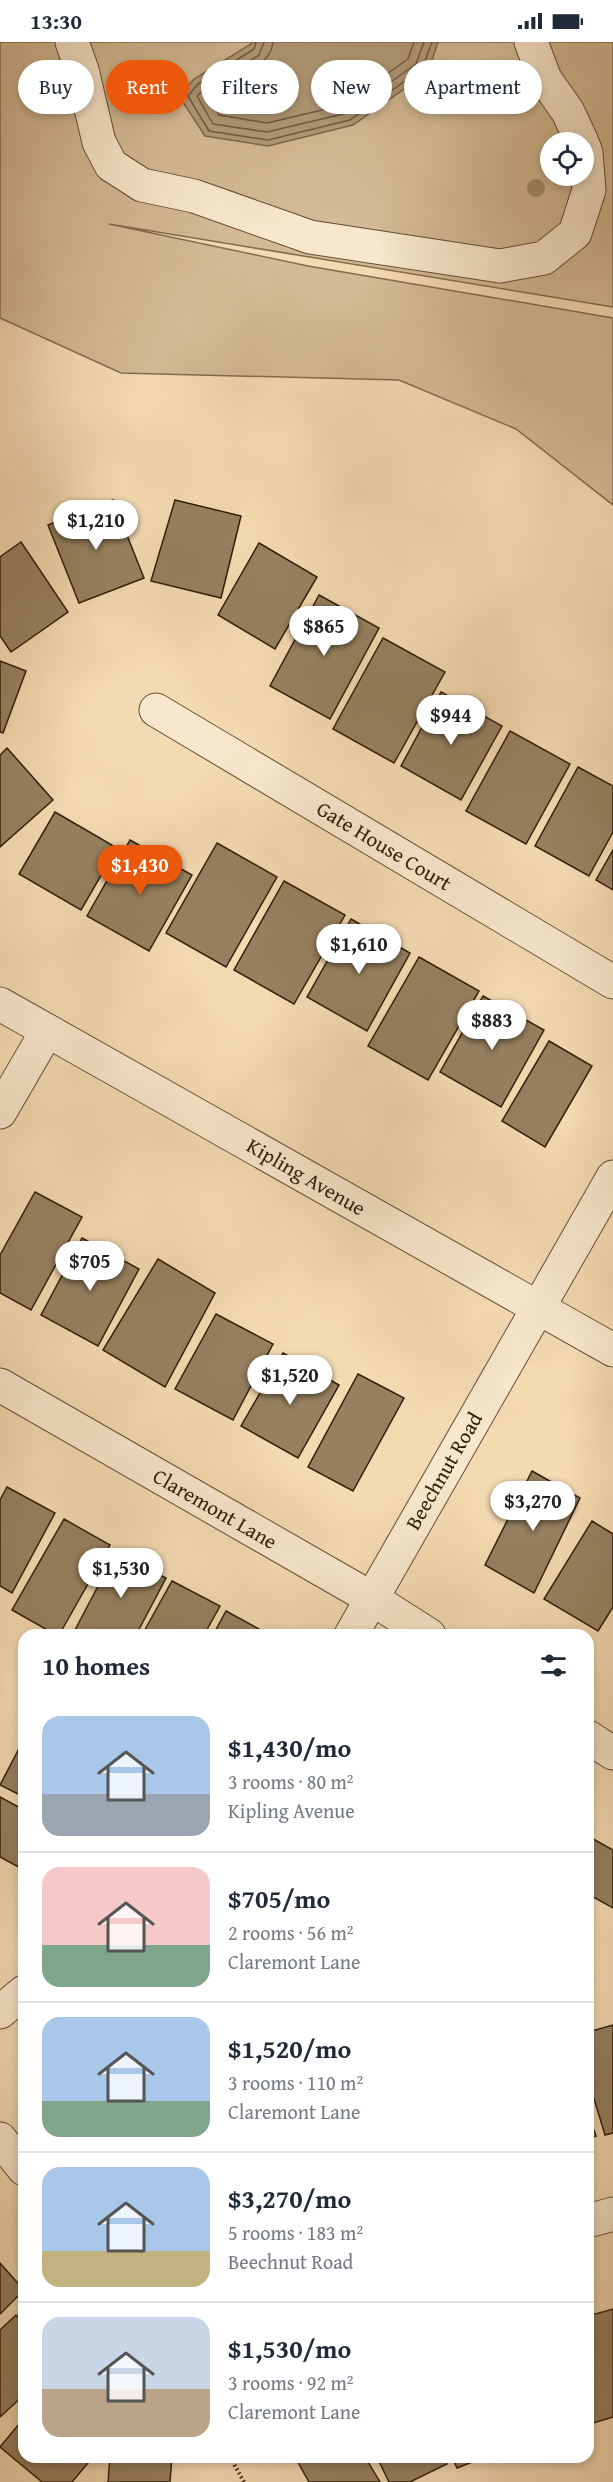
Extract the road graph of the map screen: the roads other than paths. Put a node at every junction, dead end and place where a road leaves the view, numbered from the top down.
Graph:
1 (72, 42) edge
2 (531, 42) edge
3 (577, 132) edge
4 (589, 186) edge
5 (156, 710) dead end
6 (613, 982) edge
7 (0, 1004) edge
8 (47, 1031) junction
9 (0, 1112) edge
10 (613, 1177) edge
11 (537, 1308) junction
12 (613, 1350) edge
13 (0, 1385) edge
14 (371, 1598) junction
15 (354, 1629) edge
16 (420, 1629) edge
17 (594, 1741) edge
18 (613, 1754) edge
19 (18, 1997) edge
20 (0, 2012) edge
21 (0, 2139) edge
22 (18, 2162) edge
23 (613, 2214) edge
24 (594, 2220) edge

1 - 4 street
2 - 3 street
5 - 6 street, Gate House Court
7 - 8 street, Kipling Avenue
8 - 9 street
8 - 11 street, Kipling Avenue
10 - 11 street
11 - 12 street, Kipling Avenue
11 - 14 street, Beechnut Road
13 - 14 street, Claremont Lane
14 - 15 street, Beechnut Road
14 - 16 street, Claremont Lane
17 - 18 street
19 - 20 street
21 - 22 street
23 - 24 street

